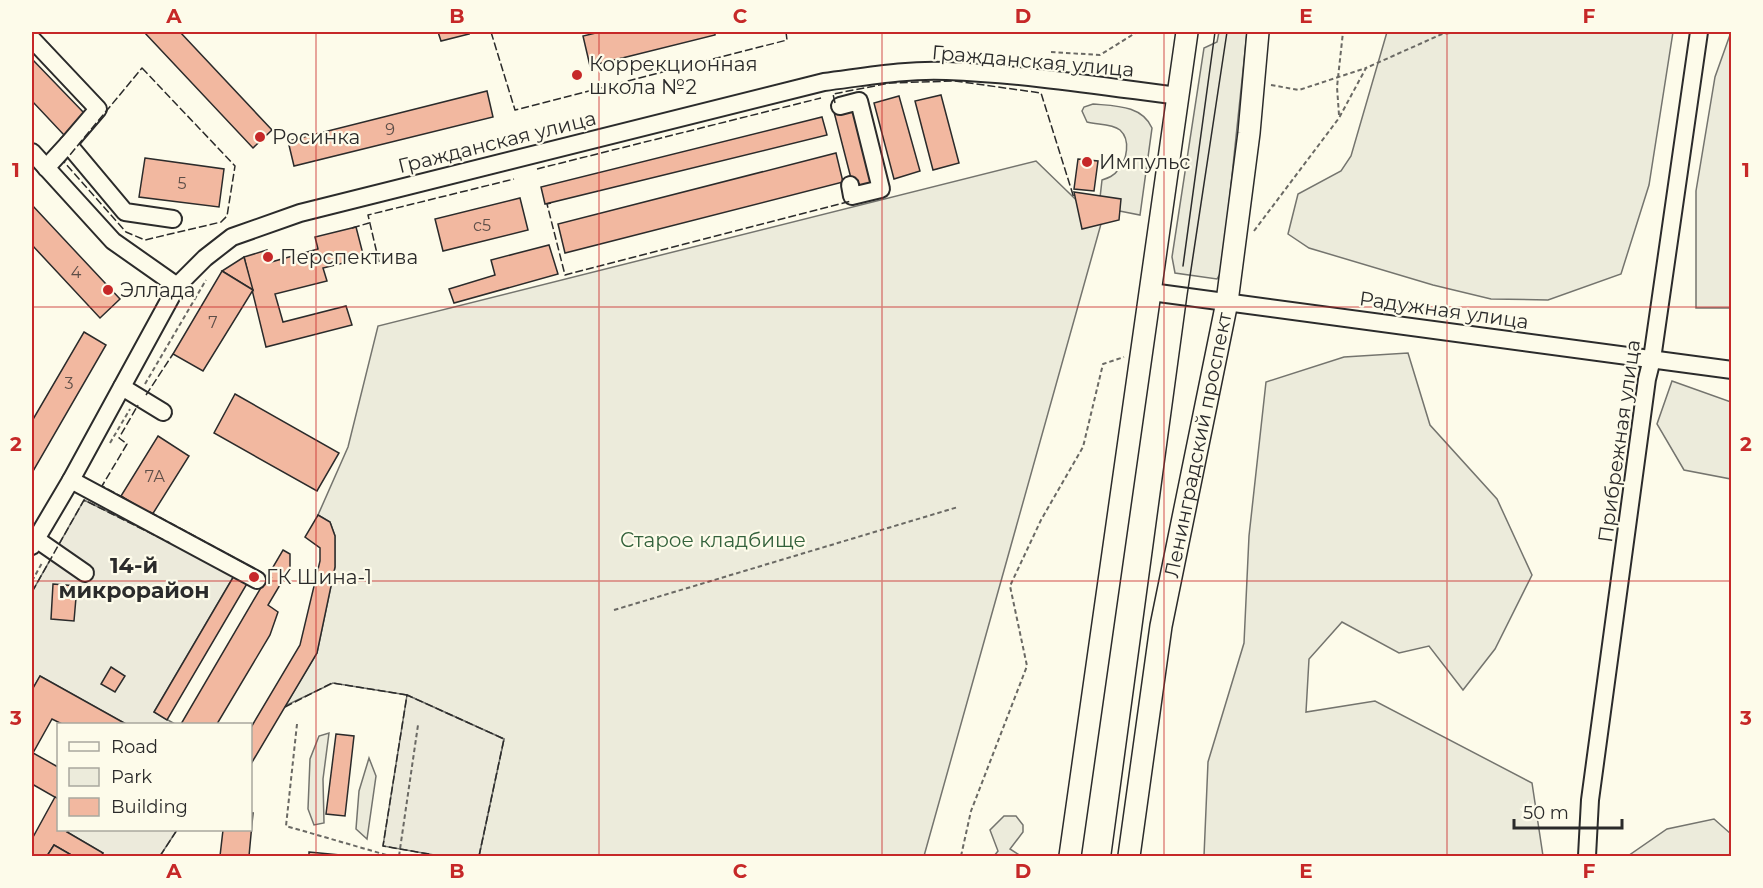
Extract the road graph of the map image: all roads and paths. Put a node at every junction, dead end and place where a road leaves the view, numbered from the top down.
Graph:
1 (1137, 32) edge
2 (1187, 32) edge
3 (1258, 32) edge
4 (1343, 32) edge
5 (1458, 32) edge
6 (1699, 32) edge
7 (32, 39) edge
8 (1051, 52) dead end
9 (1366, 68) junction
10 (1338, 77) junction
11 (1262, 83) dead end
12 (1178, 96) junction
13 (840, 106) dead end
14 (1339, 118) junction
15 (68, 144) junction
16 (32, 152) edge
17 (46, 168) junction
18 (850, 185) dead end
19 (173, 219) dead end
20 (1255, 231) dead end
21 (210, 273) dead end
22 (177, 286) junction
23 (1151, 292) junction
24 (1227, 302) junction
25 (1652, 359) junction
26 (1102, 364) dead end
27 (1731, 370) edge
28 (122, 387) junction
29 (138, 397) junction
30 (163, 412) dead end
31 (108, 447) dead end
32 (70, 480) junction
33 (958, 507) dead end
34 (34, 542) edge
35 (50, 548) junction
36 (85, 573) dead end
37 (257, 580) dead end
38 (32, 581) edge
39 (614, 610) dead end
40 (297, 724) dead end
41 (418, 725) dead end
42 (390, 856) edge
43 (399, 856) edge
44 (961, 856) edge
45 (1070, 856) edge
46 (1129, 856) edge
47 (1587, 856) edge

1 - 8 path
2 - 12 main road
3 - 24 main road, Ленинградский проспект
4 - 10 path
5 - 9 path
6 - 25 street, Прибрежная улица
7 - 15 street
9 - 10 path
9 - 14 path
10 - 11 path
10 - 14 path
12 - 22 street, Гражданская улица
12 - 23 main road
13 - 18 street
14 - 20 path
15 - 17 street
15 - 19 street
16 - 17 street
17 - 22 street
21 - 29 path
22 - 28 street, Гражданская улица
23 - 24 street, Радужная улица
23 - 45 main road
24 - 25 street, Радужная улица
24 - 46 main road, Ленинградский проспект
25 - 27 street, Радужная улица
25 - 47 street, Прибрежная улица
26 - 44 path
28 - 29 street
28 - 32 street, Гражданская улица
29 - 30 street
29 - 31 path
32 - 34 street, Гражданская улица
32 - 37 street
33 - 39 path
34 - 35 street
35 - 36 street
35 - 38 path
40 - 42 path
41 - 43 path

